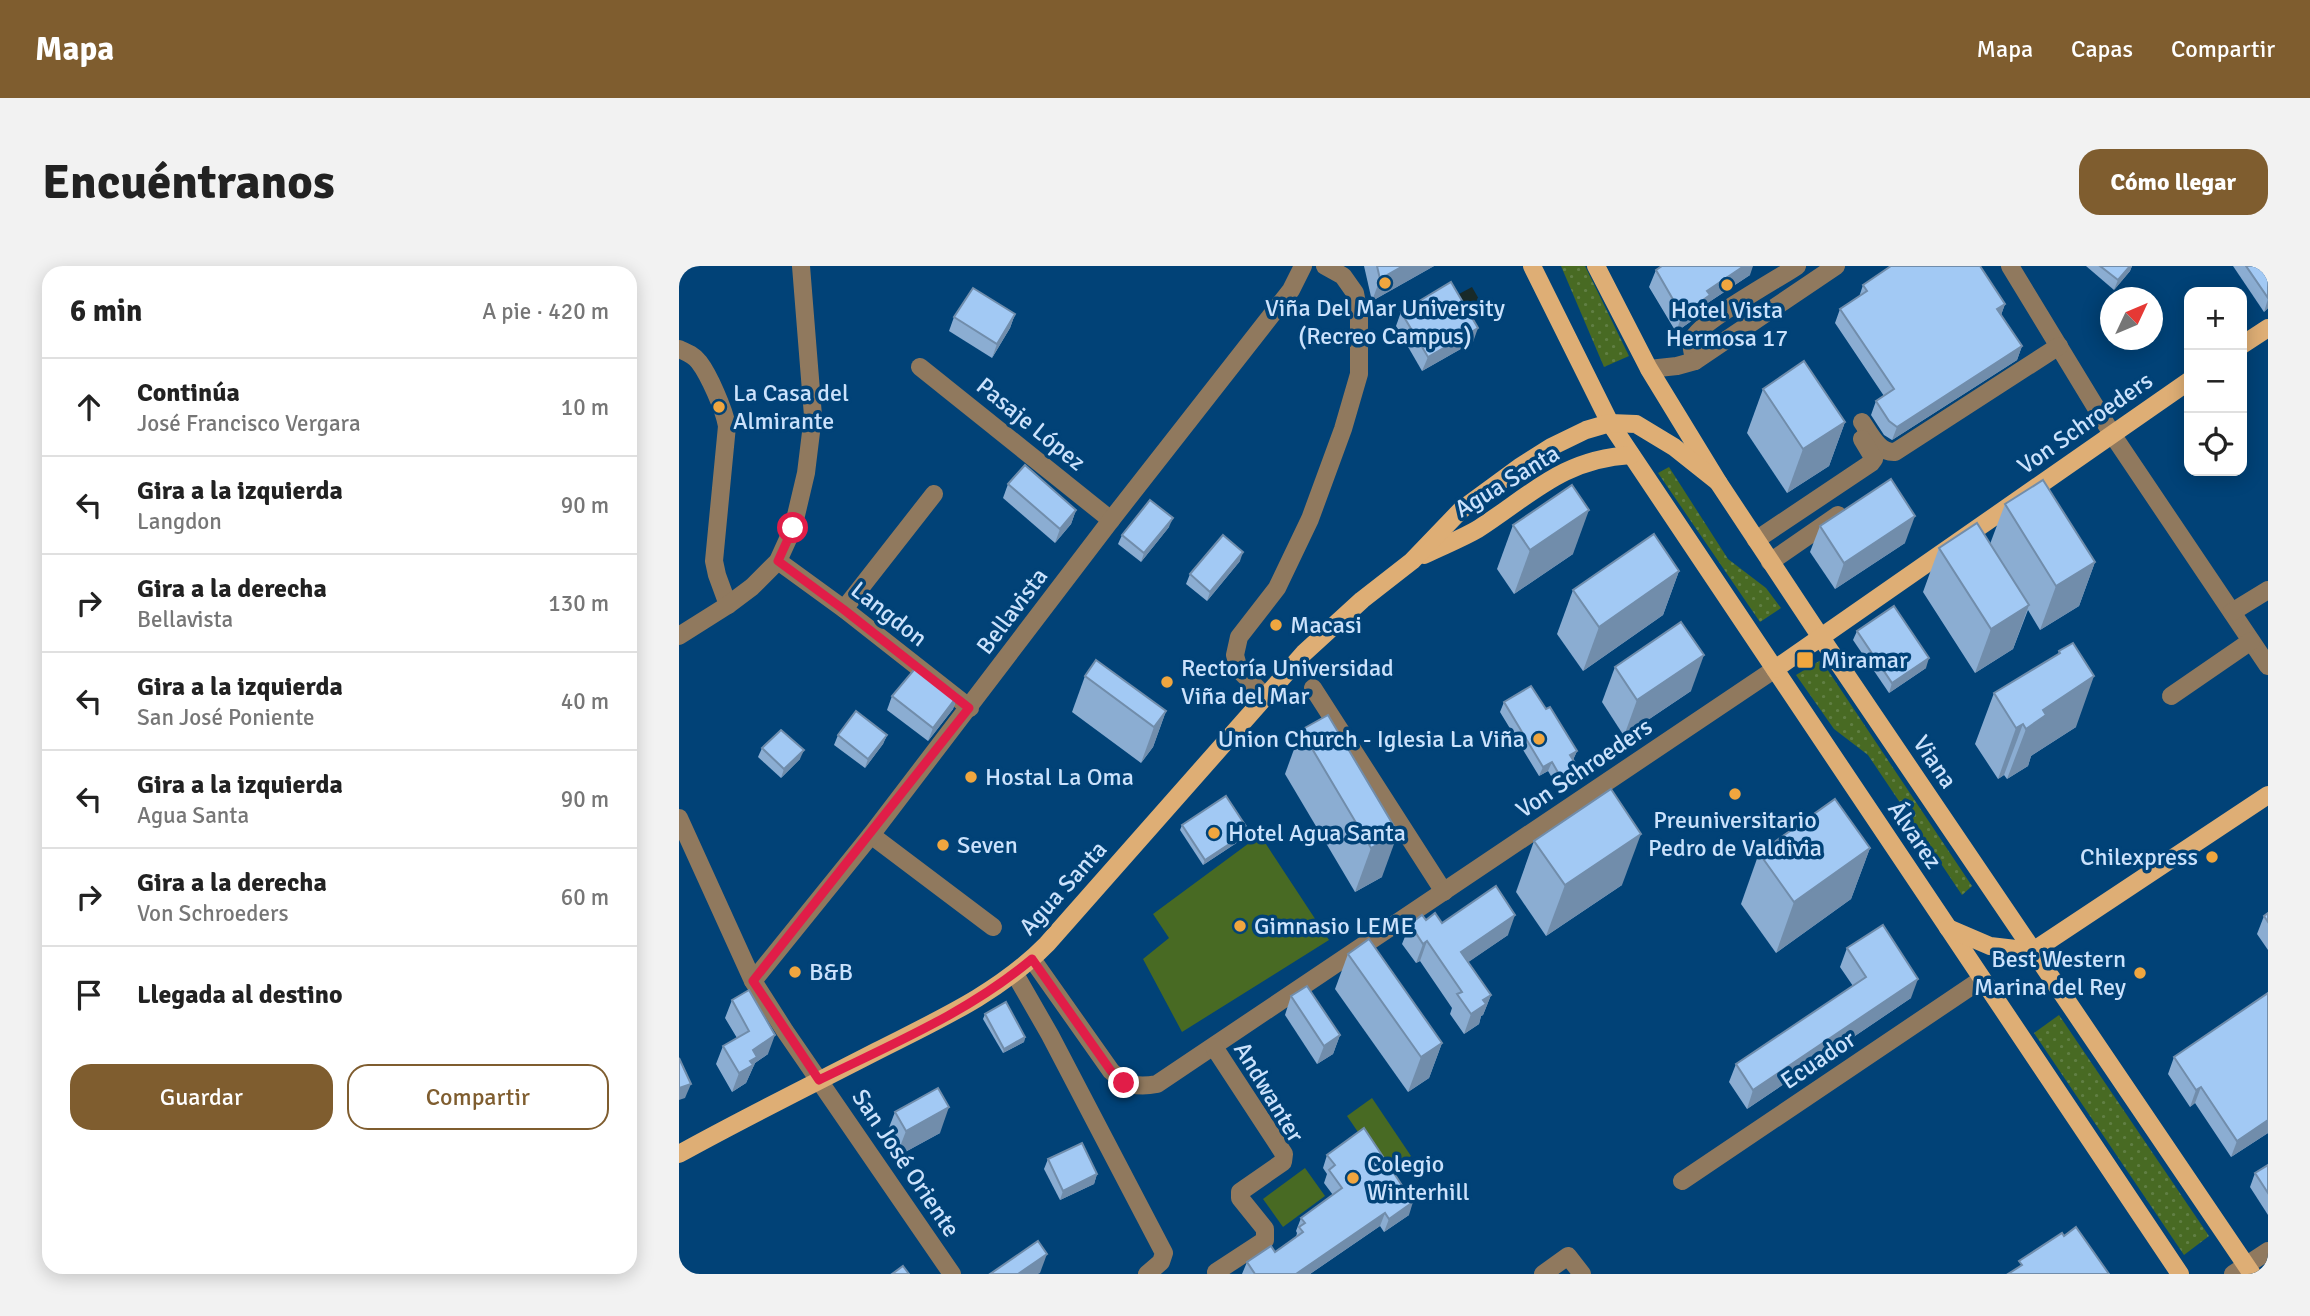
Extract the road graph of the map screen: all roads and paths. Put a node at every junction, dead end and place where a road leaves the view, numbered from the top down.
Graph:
1 (801, 266) edge
2 (1303, 266) edge
3 (1325, 266) edge
4 (1532, 266) edge
5 (1596, 266) edge
6 (1797, 266) edge
7 (1836, 266) edge
8 (2010, 266) edge
9 (2268, 328) edge
10 (2247, 342) edge
11 (2059, 346) junction
12 (679, 349) edge
13 (1695, 361) junction
14 (920, 367) dead end
15 (1649, 369) junction
16 (2184, 385) edge
17 (1610, 423) junction
18 (2112, 435) junction
19 (1632, 455) junction
20 (1718, 482) junction
21 (934, 494) dead end
22 (1856, 503) edge
23 (1111, 520) junction
24 (1756, 540) junction
25 (778, 561) junction
26 (1412, 561) junction
27 (1770, 562) junction
28 (2268, 590) edge
29 (728, 606) junction
30 (843, 609) junction
31 (2232, 612) junction
32 (679, 636) edge
33 (1819, 636) junction
34 (2251, 641) junction
35 (2268, 666) edge
36 (1775, 669) junction
37 (1313, 688) dead end
38 (1265, 696) junction
39 (2171, 696) dead end
40 (969, 708) junction
41 (2268, 795) edge
42 (679, 818) edge
43 (871, 835) junction
44 (1444, 892) junction
45 (993, 928) dead end
46 (1948, 928) junction
47 (2033, 951) junction
48 (1032, 959) junction
49 (1015, 974) junction
50 (1982, 979) junction
51 (753, 981) junction
52 (1214, 1047) junction
53 (819, 1080) junction
54 (679, 1154) edge
55 (1682, 1181) dead end
56 (2268, 1251) edge
57 (2244, 1271) edge
58 (1216, 1272) dead end
59 (952, 1274) edge
60 (1147, 1274) edge
61 (1543, 1274) edge
62 (1582, 1274) edge
63 (2180, 1274) edge

1 - 25 street
2 - 23 street, Bellavista
3 - 38 street
4 - 17 main road, Álvarez
5 - 15 main road, Viana
6 - 13 street
7 - 13 street
8 - 11 street
9 - 10 main road
11 - 18 street
11 - 24 street
12 - 29 street
13 - 15 street
14 - 23 street, Pasaje López
15 - 20 main road, Viana
16 - 18 main road, Von Schroeders
17 - 19 main road, Álvarez
17 - 20 main road
17 - 26 main road, Agua Santa
18 - 31 street
18 - 33 main road, Von Schroeders
19 - 26 main road, Agua Santa
19 - 36 main road, Álvarez
20 - 24 main road, Viana
21 - 30 street
22 - 27 street
23 - 40 street, Bellavista
24 - 27 main road, Viana
25 - 29 street
25 - 30 street, Langdon
26 - 38 main road, Agua Santa
27 - 33 main road, Viana
28 - 31 street
29 - 32 street
30 - 40 street, Langdon
31 - 34 street
33 - 36 main road, Von Schroeders
33 - 47 main road, Viana
34 - 35 street
34 - 39 street
36 - 44 street, Von Schroeders
36 - 46 main road, Álvarez
37 - 44 street
38 - 48 main road, Agua Santa
40 - 43 street, Bellavista
41 - 47 main road
42 - 51 street, San José Oriente
43 - 45 street
43 - 51 street, Bellavista
44 - 52 street, Von Schroeders
46 - 47 main road
46 - 50 main road, Álvarez
47 - 57 main road, Viana
48 - 49 main road, Agua Santa
48 - 52 street, Von Schroeders
49 - 53 main road, Agua Santa
49 - 60 street
50 - 55 street, Ecuador
50 - 63 main road, Álvarez
51 - 53 street, San José Oriente
52 - 58 street, Andwanter
53 - 54 main road, Agua Santa
53 - 59 street, San José Oriente
56 - 57 street
61 - 62 street

